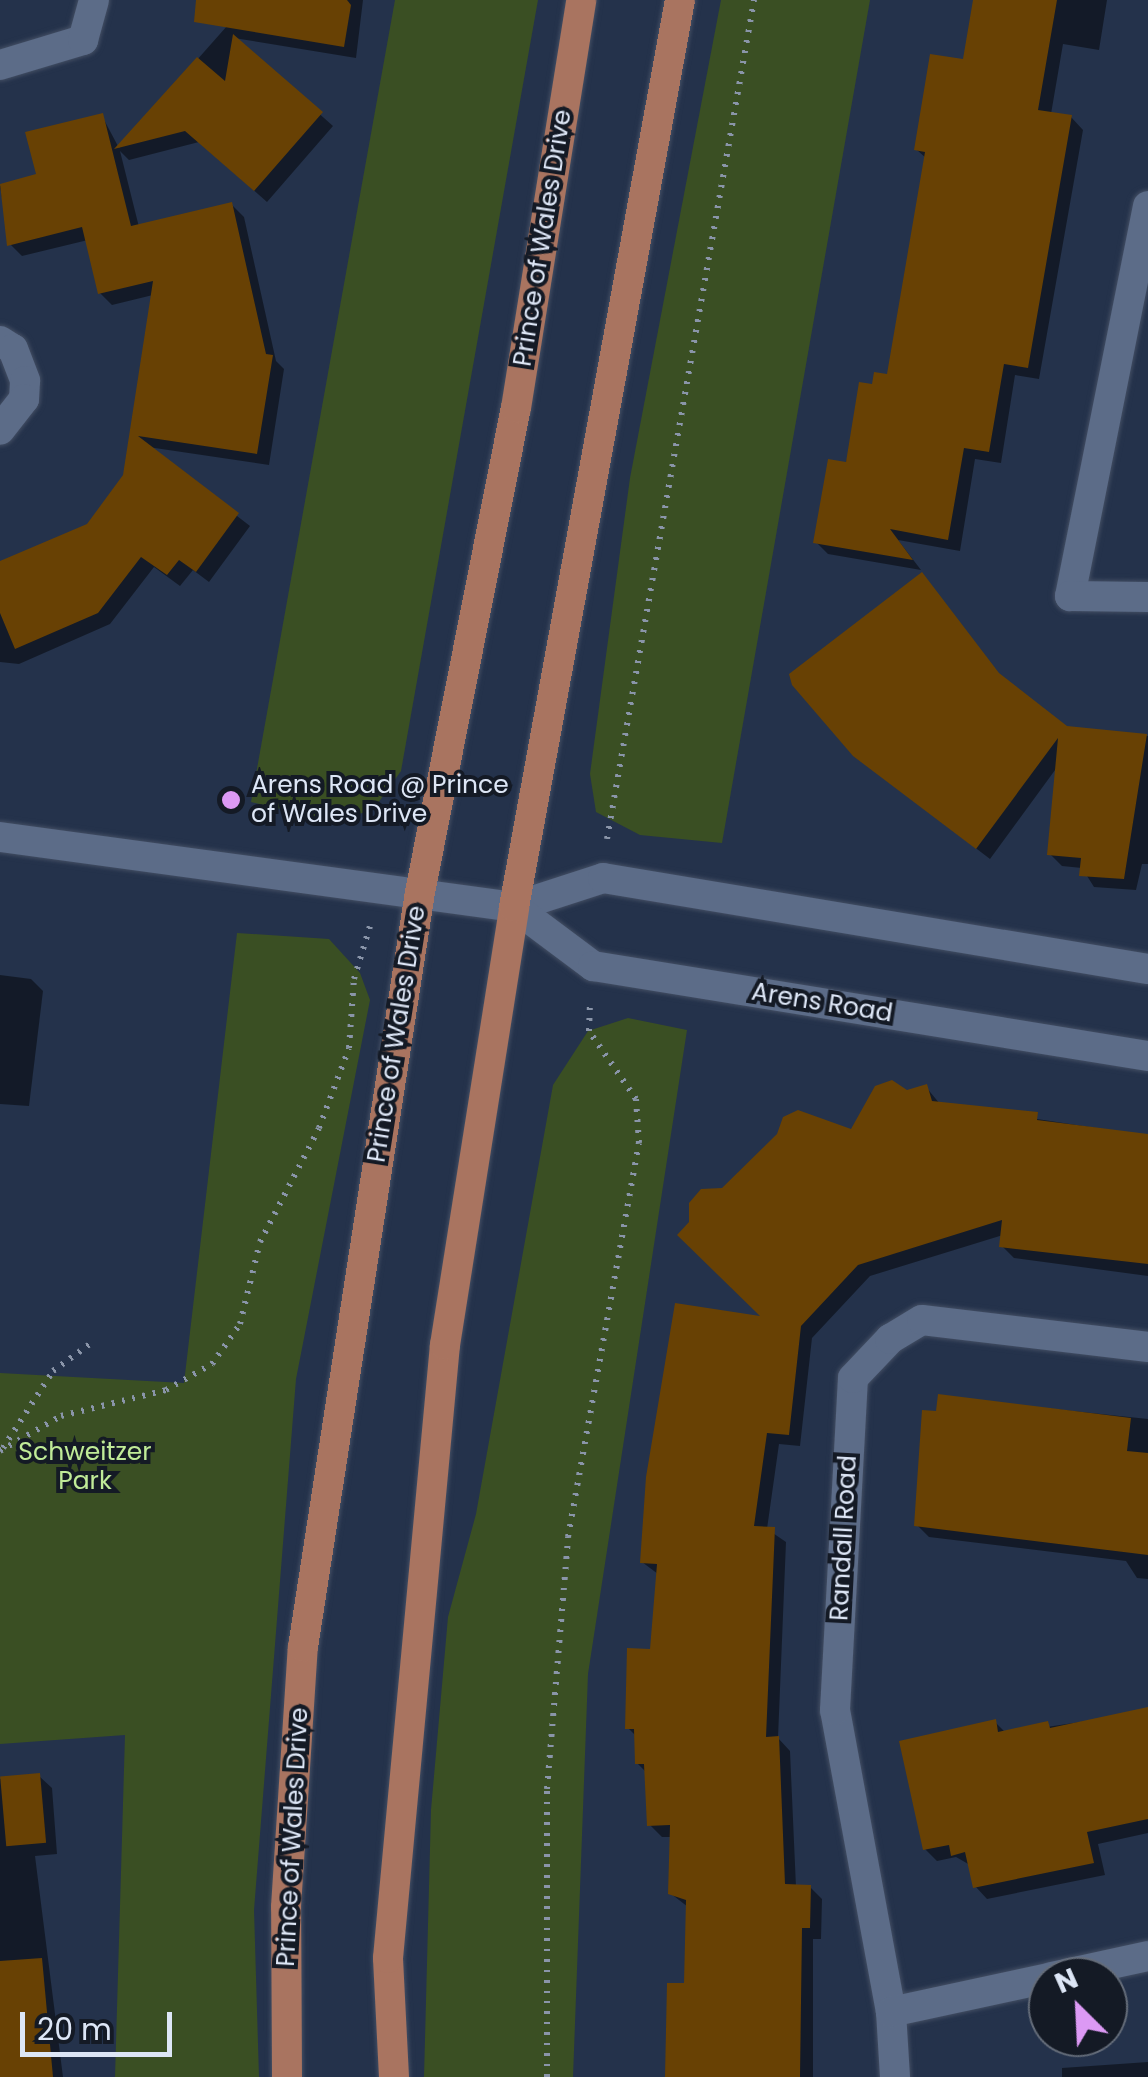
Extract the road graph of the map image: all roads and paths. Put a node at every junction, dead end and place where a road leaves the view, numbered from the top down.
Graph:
1 (94, 0) edge
2 (582, 0) edge
3 (680, 0) edge
4 (754, 0) edge
5 (0, 66) edge
6 (1148, 206) edge
7 (0, 340) edge
8 (0, 430) edge
9 (1148, 598) edge
10 (0, 837) edge
11 (602, 878) junction
12 (420, 892) junction
13 (514, 906) junction
14 (593, 966) junction
15 (1148, 969) edge
16 (1148, 1056) edge
17 (94, 1341) dead end
18 (1148, 1347) edge
19 (1, 1451) edge
20 (1028, 1982) edge
21 (891, 2012) junction
22 (287, 2077) edge
23 (394, 2077) edge
24 (547, 2077) edge
25 (895, 2077) edge

1 - 5 street
2 - 12 main road, Prince of Wales Drive
3 - 13 main road
4 - 11 path
6 - 9 street
7 - 8 street
10 - 12 street, Arens Road
11 - 13 street, Arens Road
11 - 15 street, Arens Road
12 - 13 street, Arens Road
12 - 19 path
12 - 22 main road, Prince of Wales Drive
13 - 14 street, Arens Road
13 - 23 main road
14 - 16 street, Arens Road
14 - 24 path
17 - 19 path
18 - 21 street, Randall Road
20 - 21 street
21 - 25 street, Randall Road

